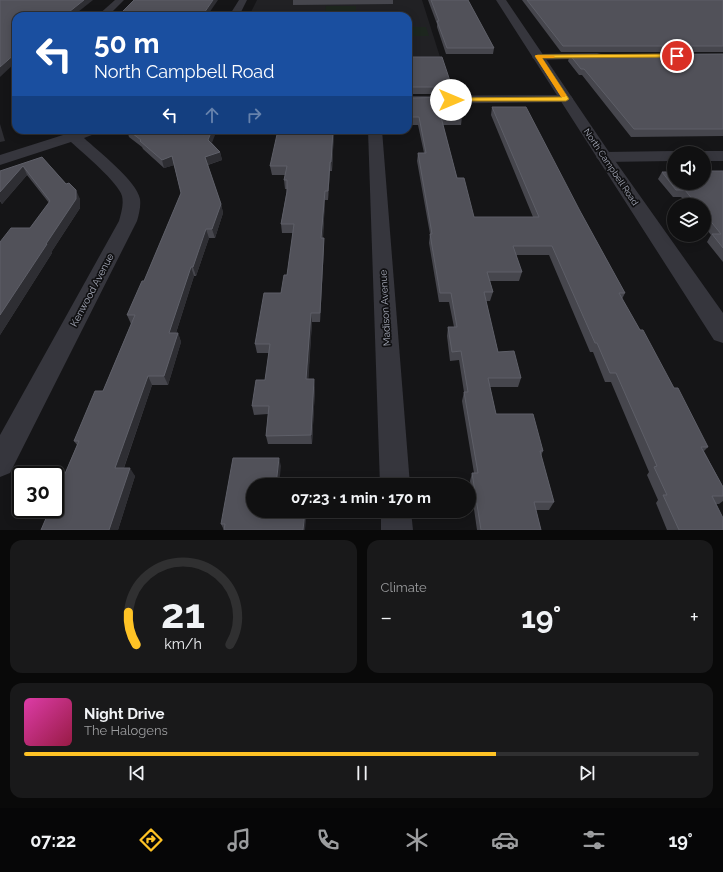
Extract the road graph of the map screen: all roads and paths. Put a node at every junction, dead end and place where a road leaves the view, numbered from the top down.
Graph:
1 (120, 0) edge
2 (243, 0) edge
3 (501, 0) edge
4 (106, 12) edge
5 (236, 12) edge
6 (538, 56) junction
7 (612, 56) edge
8 (566, 99) junction
9 (412, 100) edge
10 (72, 134) edge
11 (80, 134) edge
12 (375, 134) edge
13 (667, 156) edge
14 (711, 156) edge
15 (723, 156) edge
16 (604, 157) junction
17 (0, 160) edge
18 (723, 333) edge
19 (0, 463) edge
20 (394, 478) edge
21 (396, 518) edge
22 (397, 530) edge

1 - 4 street
2 - 5 street
3 - 6 street, North Campbell Road
6 - 7 street
6 - 8 street, North Campbell Road
8 - 9 street
8 - 16 street, North Campbell Road
10 - 17 street
11 - 19 street, Kenwood Avenue
12 - 20 street, Madison Avenue
13 - 16 street
14 - 15 street
16 - 18 street, North Campbell Road
21 - 22 street

